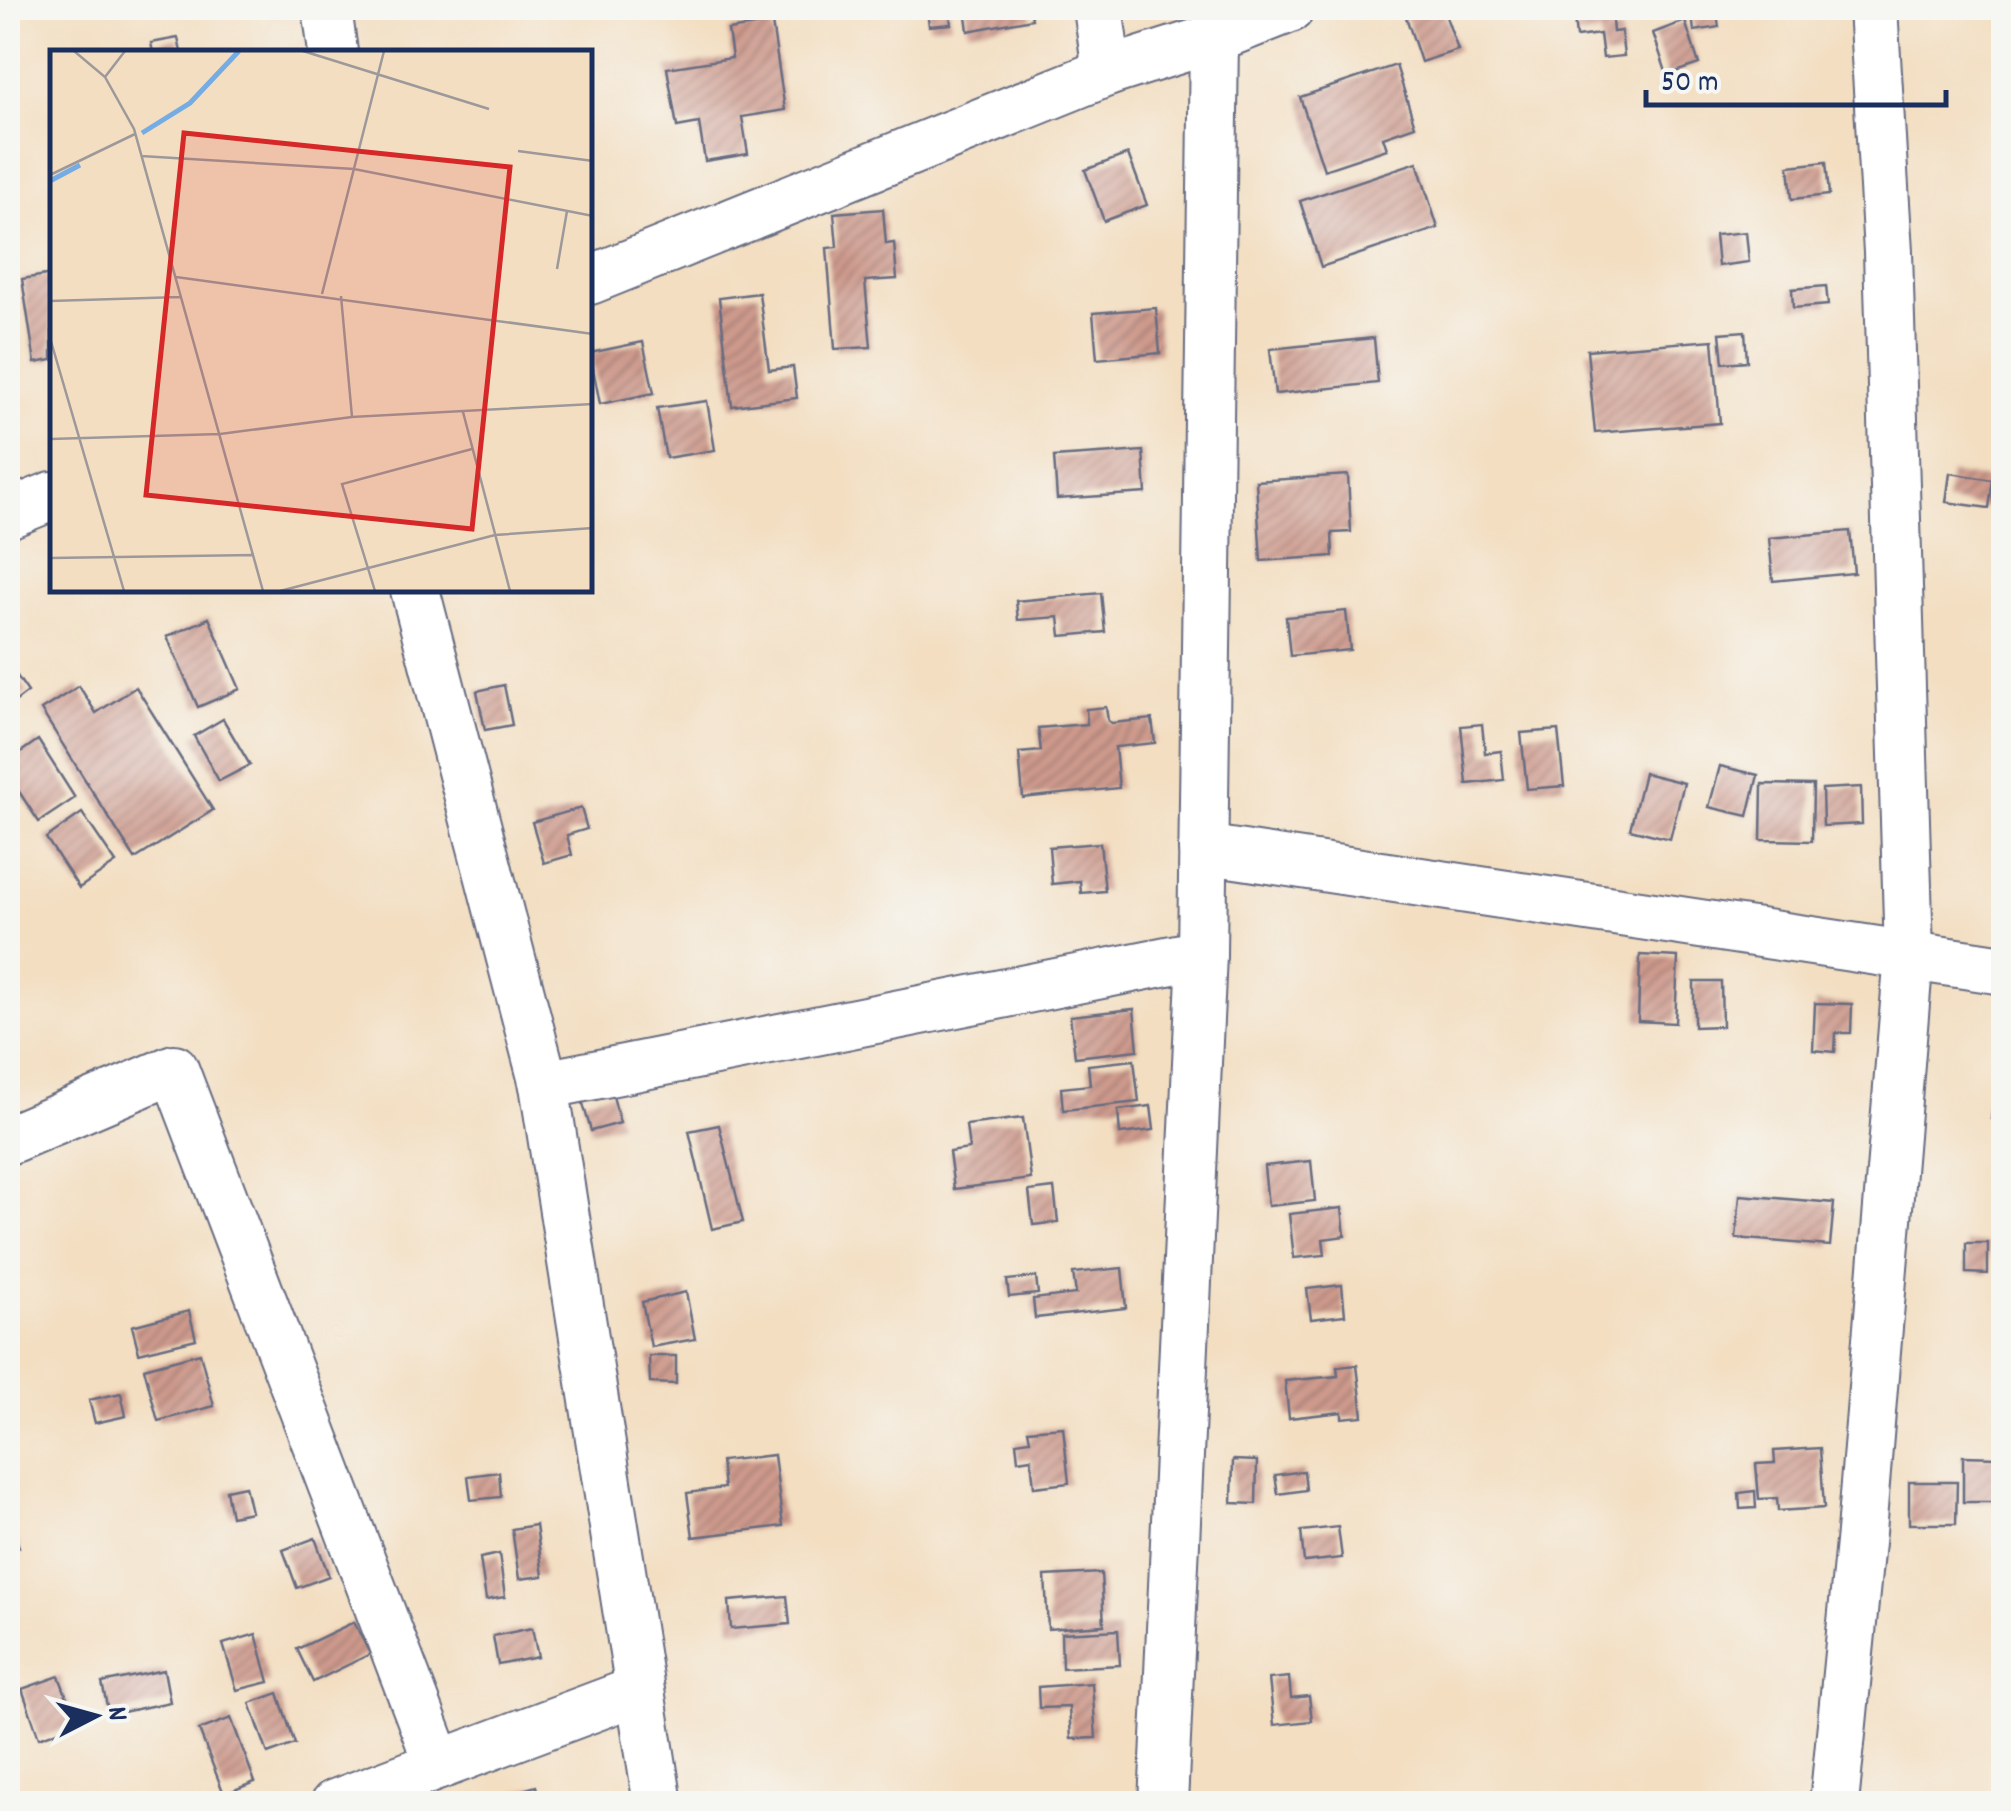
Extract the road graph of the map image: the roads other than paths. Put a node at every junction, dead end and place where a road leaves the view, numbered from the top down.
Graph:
1 (327, 8) edge
2 (1098, 8) edge
3 (1290, 8) edge
4 (1873, 8) edge
5 (1214, 38) junction
6 (333, 50) edge
7 (1107, 72) junction
8 (592, 279) edge
9 (50, 497) edge
10 (8, 514) edge
11 (416, 592) edge
12 (1203, 849) junction
13 (1202, 954) junction
14 (1908, 955) junction
15 (2004, 970) edge
16 (544, 1086) junction
17 (8, 1140) edge
18 (639, 1690) junction
19 (439, 1765) junction
20 (335, 1804) edge
21 (658, 1804) edge
22 (1163, 1804) edge
23 (1834, 1804) edge

1 - 6 street
2 - 7 street
3 - 5 street
4 - 14 street
5 - 7 street
5 - 12 street
7 - 8 street
9 - 10 street
11 - 16 street
12 - 13 street
12 - 14 street
13 - 16 street
13 - 22 street
14 - 15 street
14 - 23 street
16 - 18 street
17 - 19 street
18 - 19 street
18 - 21 street
19 - 20 street

